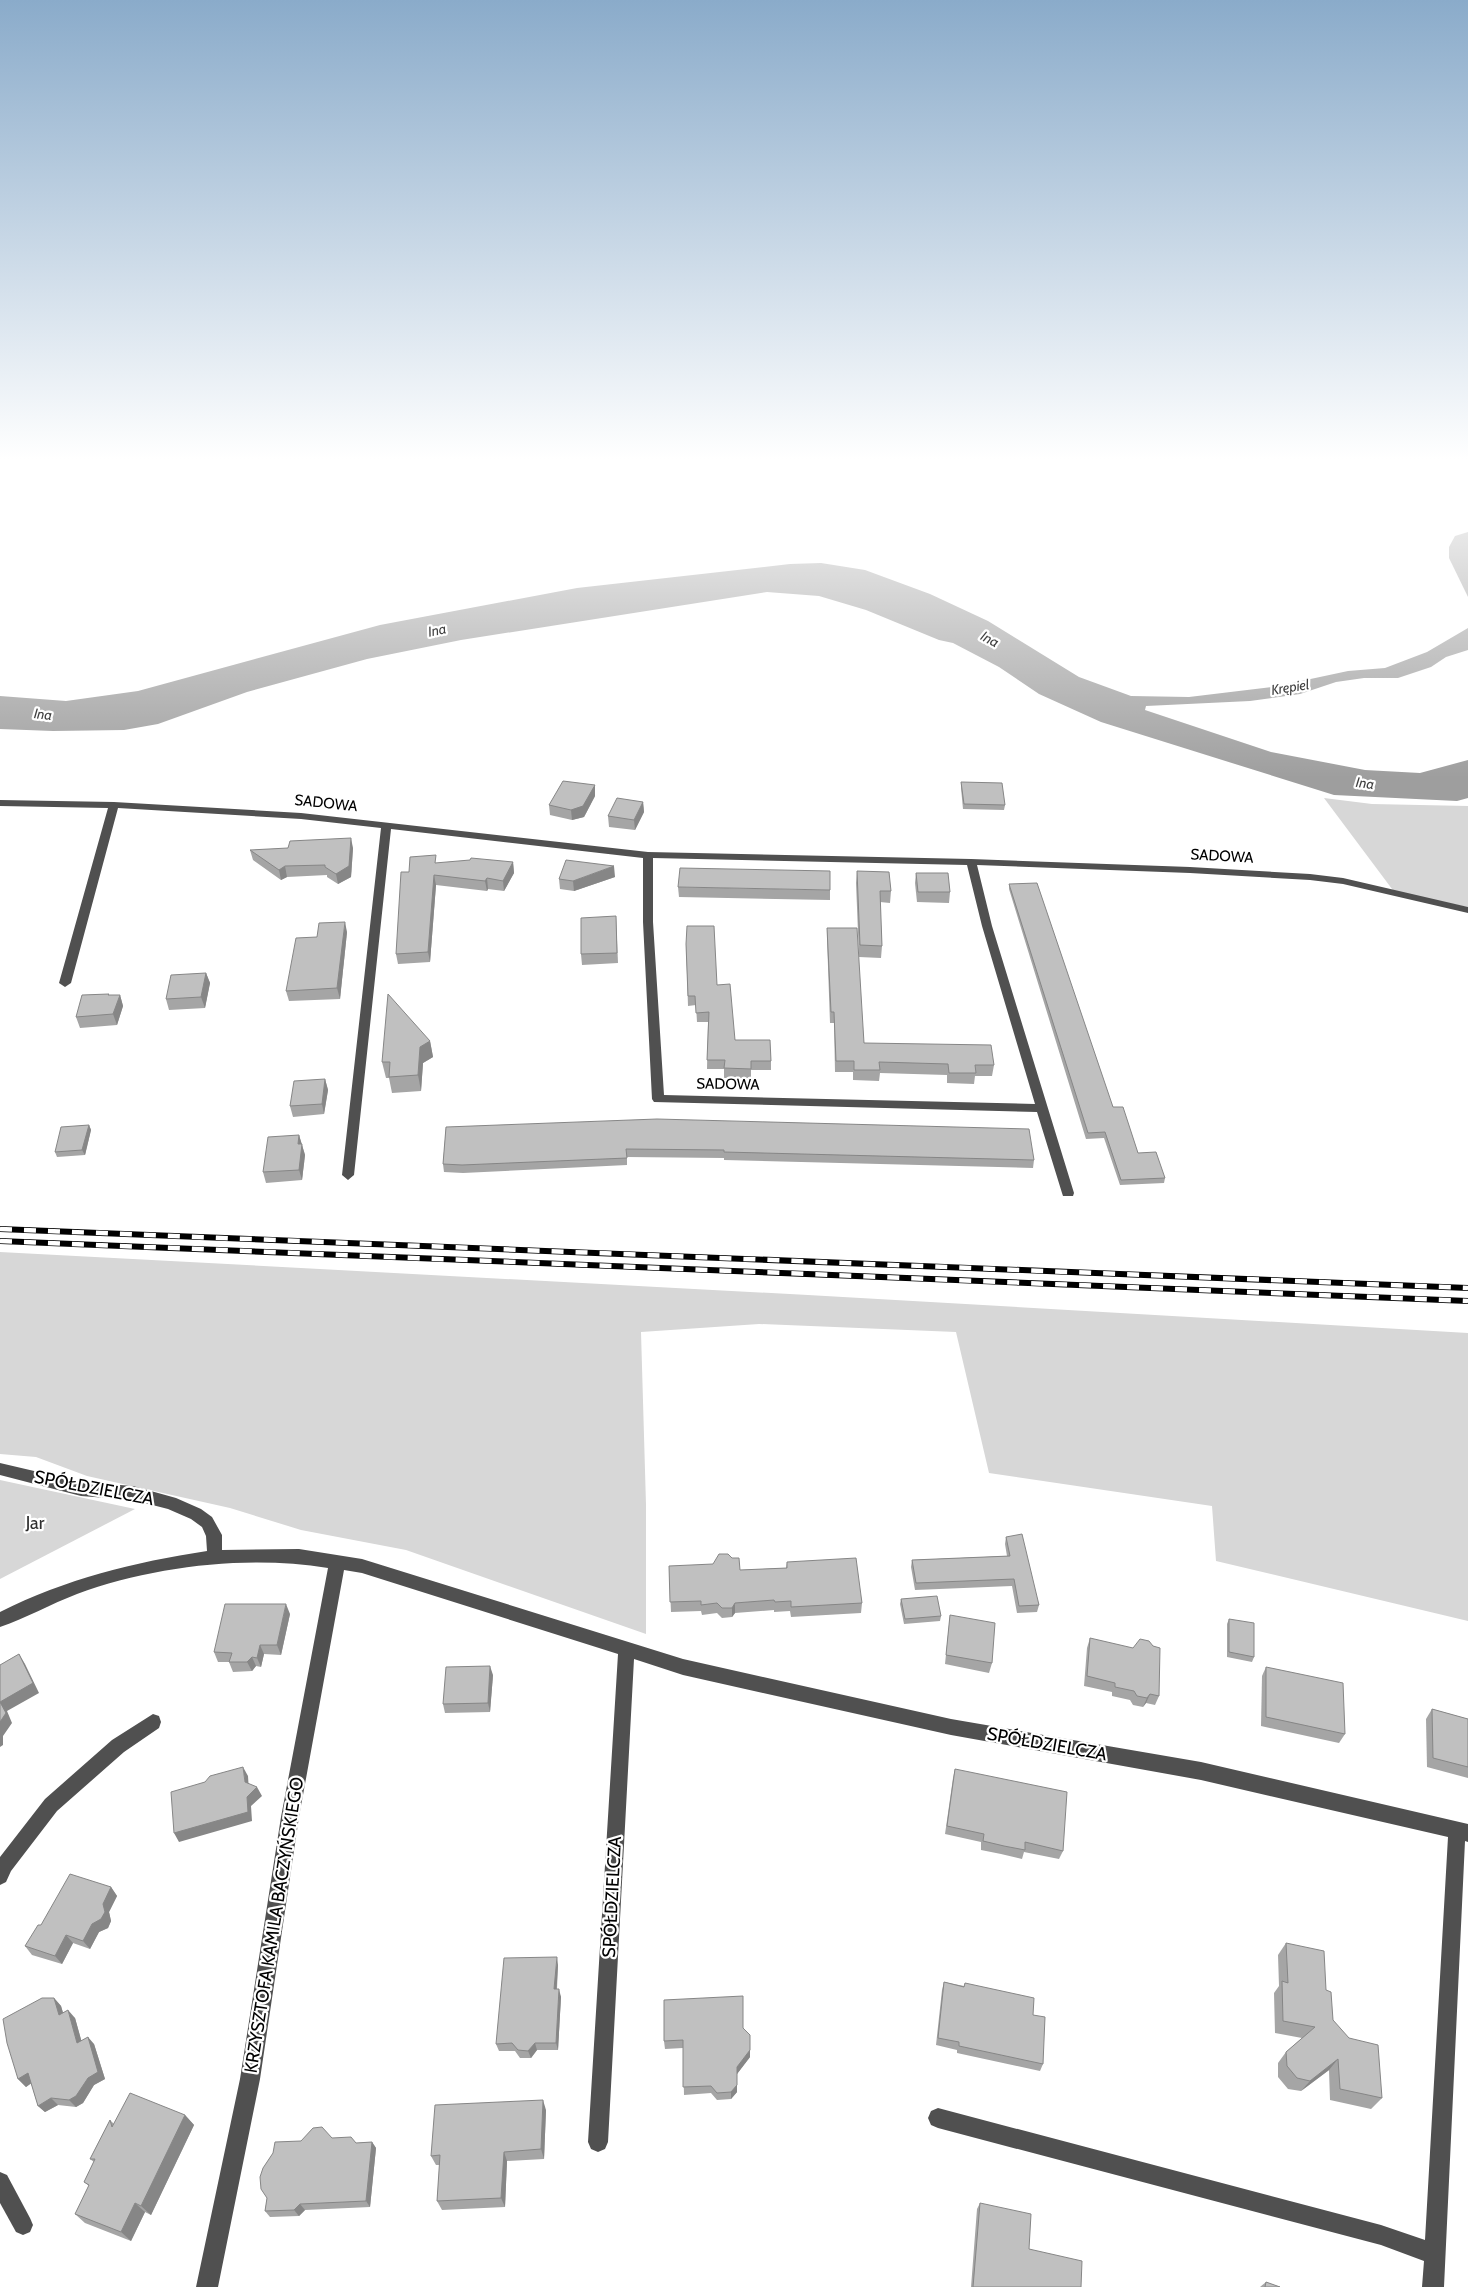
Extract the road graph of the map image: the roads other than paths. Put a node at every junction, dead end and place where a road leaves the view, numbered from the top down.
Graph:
1 (0, 803) edge
2 (114, 805) junction
3 (386, 826) junction
4 (648, 855) junction
5 (971, 862) junction
6 (1468, 910) edge
7 (65, 983) dead end
8 (1042, 1108) junction
9 (348, 1175) dead end
10 (1068, 1193) dead end
11 (0, 1469) edge
12 (214, 1557) junction
13 (337, 1563) junction
14 (0, 1620) edge
15 (626, 1651) junction
16 (153, 1722) dead end
17 (1462, 1831) edge
18 (0, 1876) edge
19 (938, 2118) dead end
20 (598, 2142) dead end
21 (0, 2182) edge
22 (23, 2225) dead end
23 (1435, 2254) junction
24 (208, 2287) edge
25 (1433, 2287) edge

1 - 2 street, SADOWA
2 - 3 street, SADOWA
2 - 7 street
3 - 4 street, SADOWA
3 - 9 street
4 - 5 street, SADOWA
4 - 8 street, SADOWA
5 - 6 street, SADOWA
5 - 8 street
8 - 10 street
11 - 12 street, SPÓŁDZIELCZA
12 - 13 street, SPÓŁDZIELCZA
12 - 14 street, SPÓŁDZIELCZA
13 - 15 street, SPÓŁDZIELCZA
13 - 24 street, KRZYSZTOFA KAMILA BACZYŃSKIEGO
15 - 17 street, SPÓŁDZIELCZA
15 - 20 street, SPÓŁDZIELCZA
16 - 18 street
17 - 23 street
19 - 23 street
21 - 22 street
23 - 25 street

